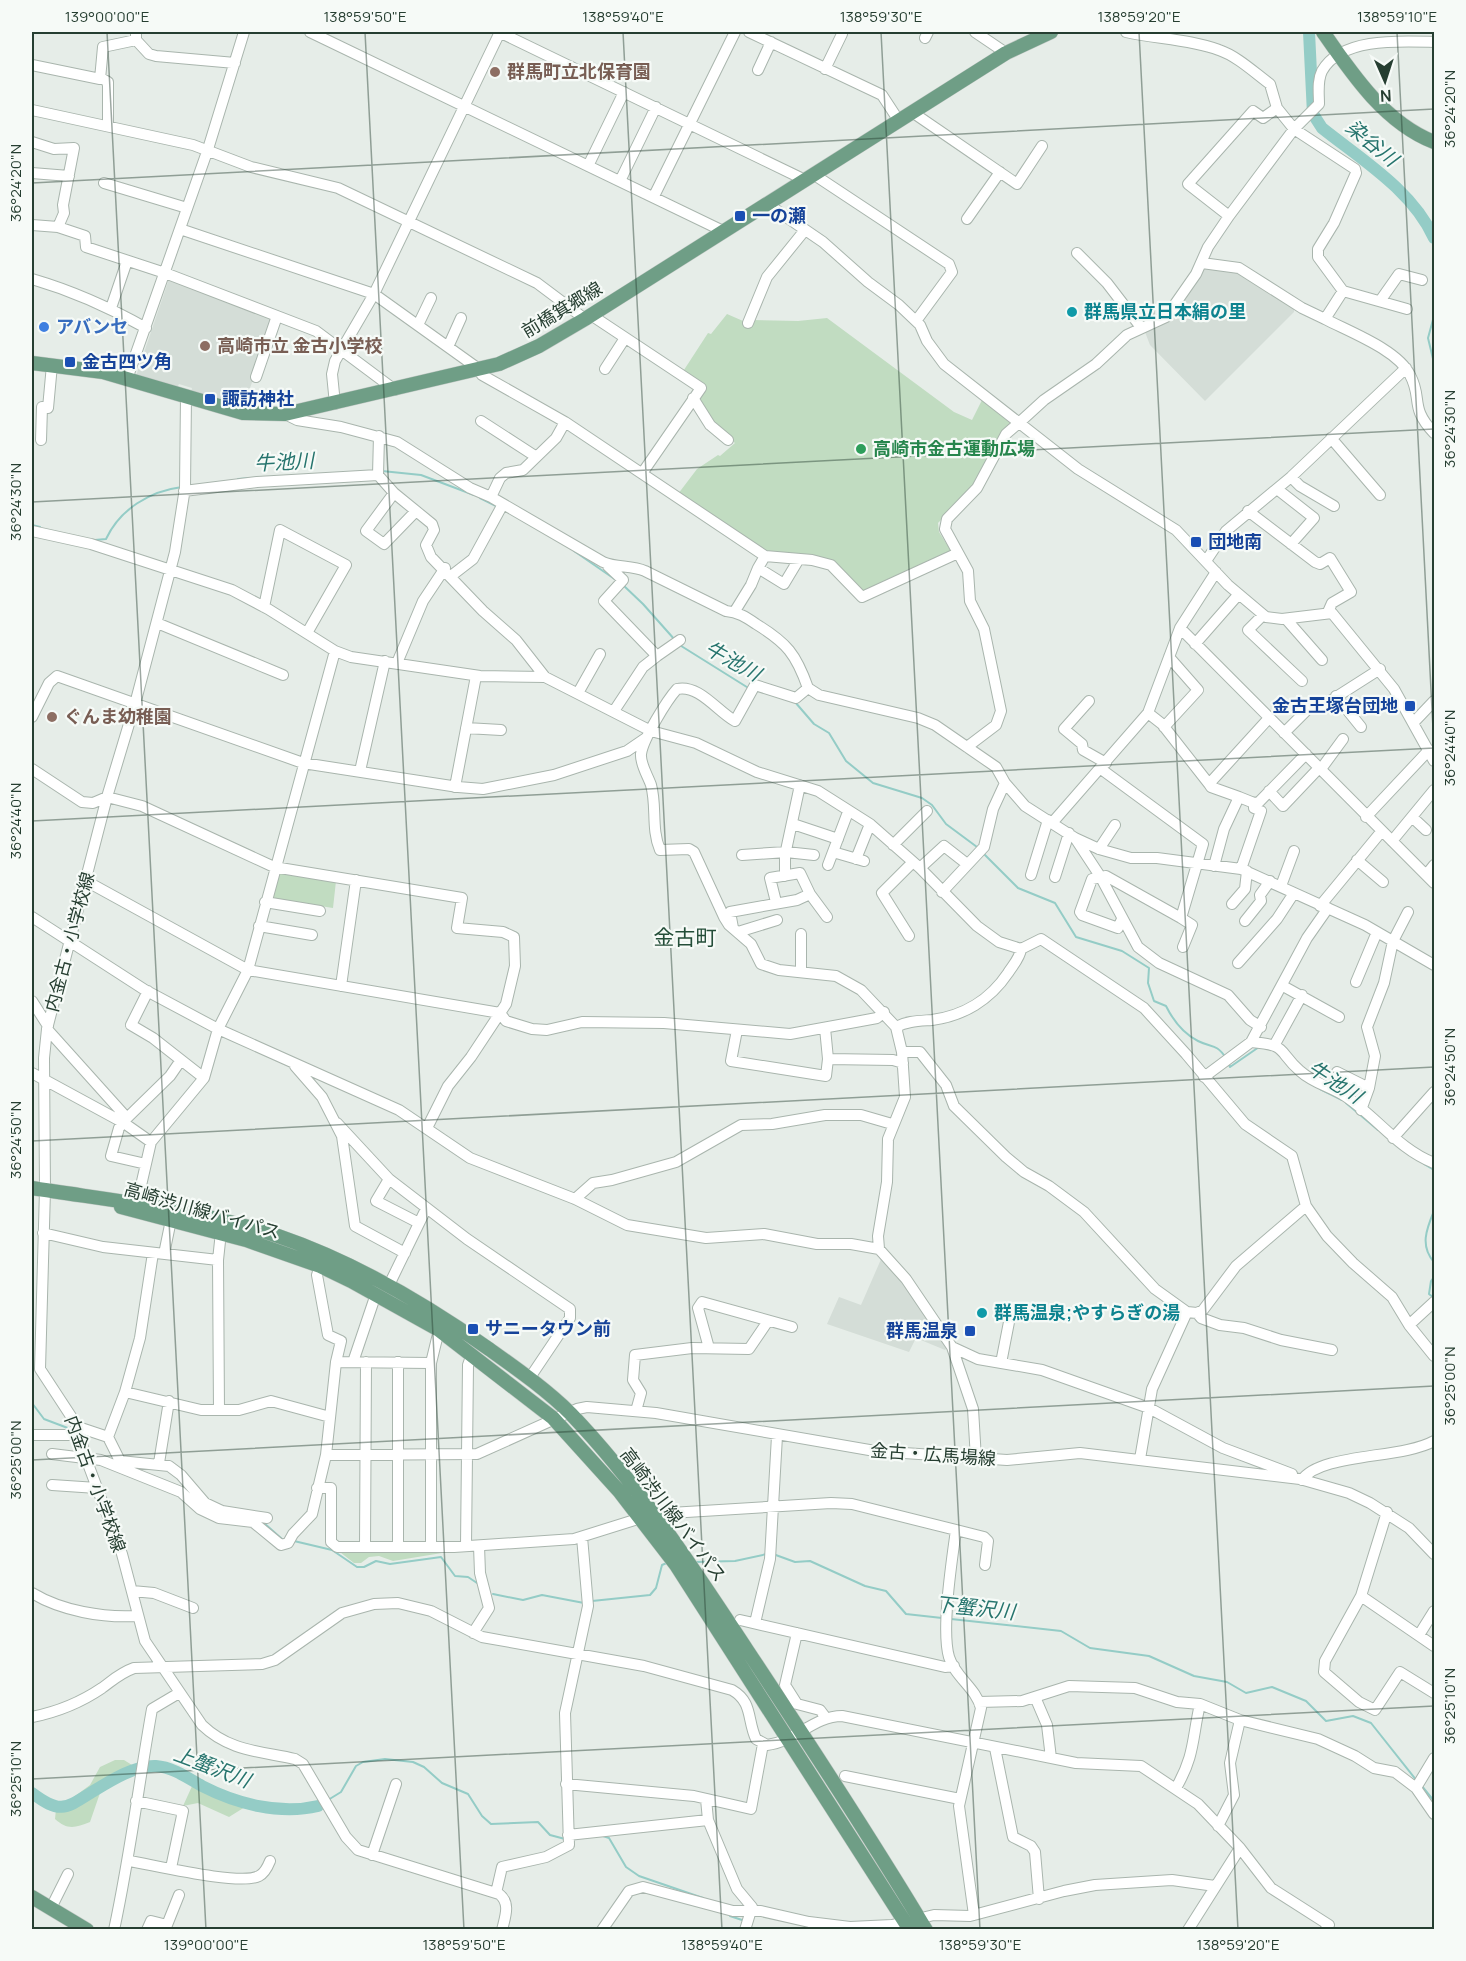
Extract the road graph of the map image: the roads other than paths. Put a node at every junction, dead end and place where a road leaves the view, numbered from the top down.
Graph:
1 (244, 32) edge
2 (310, 32) edge
3 (500, 32) edge
4 (735, 32) edge
5 (749, 32) edge
6 (975, 32) edge
7 (1051, 32) edge
8 (1126, 32) edge
9 (1323, 32) edge
10 (842, 34) dead end
11 (136, 36) edge
12 (771, 42) junction
13 (1434, 42) edge
14 (1006, 53) junction
15 (1339, 55) junction
16 (234, 63) junction
17 (32, 65) edge
18 (825, 69) junction
19 (758, 70) dead end
20 (101, 78) junction
21 (624, 92) junction
22 (464, 107) junction
23 (656, 107) junction
24 (1277, 108) junction
25 (32, 110) edge
26 (912, 112) junction
27 (899, 121) junction
28 (689, 124) junction
29 (108, 126) junction
30 (1294, 129) junction
31 (32, 142) edge
32 (1434, 142) edge
33 (1042, 146) dead end
34 (208, 149) junction
35 (588, 166) junction
36 (1000, 172) junction
37 (32, 173) edge
38 (69, 176) junction
39 (809, 177) junction
40 (620, 181) junction
41 (104, 183) dead end
42 (654, 196) junction
43 (766, 203) junction
44 (187, 208) junction
45 (1229, 216) junction
46 (968, 219) dead end
47 (408, 222) junction
48 (32, 225) edge
49 (58, 227) junction
50 (180, 229) junction
51 (805, 230) junction
52 (723, 231) junction
53 (1077, 253) dead end
54 (127, 261) junction
55 (1202, 263) junction
56 (165, 273) junction
57 (32, 279) edge
58 (1422, 280) dead end
59 (1342, 291) junction
60 (374, 294) junction
61 (431, 298) dead end
62 (1380, 301) junction
63 (111, 308) junction
64 (1407, 309) dead end
65 (277, 316) junction
66 (588, 317) junction
67 (461, 318) dead end
68 (1325, 319) junction
69 (916, 321) junction
70 (748, 323) dead end
71 (418, 325) junction
72 (1140, 326) junction
73 (146, 328) junction
74 (625, 338) junction
75 (448, 347) junction
76 (343, 350) junction
77 (32, 363) edge
78 (52, 365) junction
79 (1407, 368) junction
80 (604, 369) dead end
81 (479, 370) junction
82 (256, 377) dead end
83 (127, 379) junction
84 (395, 390) junction
85 (186, 396) junction
86 (693, 398) junction
87 (335, 404) junction
88 (285, 414) junction
89 (481, 421) dead end
90 (1021, 421) junction
91 (565, 422) junction
92 (1434, 433) edge
93 (379, 436) junction
94 (1331, 438) junction
95 (41, 440) dead end
96 (728, 440) dead end
97 (535, 456) junction
98 (378, 472) junction
99 (642, 472) junction
100 (1291, 477) junction
101 (184, 487) junction
102 (1278, 489) junction
103 (394, 493) junction
104 (1380, 495) dead end
105 (491, 497) junction
106 (503, 504) junction
107 (1334, 506) dead end
108 (416, 510) junction
109 (1248, 511) junction
110 (32, 531) edge
111 (1291, 544) junction
112 (958, 553) junction
113 (765, 556) junction
114 (800, 559) junction
115 (1206, 561) junction
116 (603, 562) junction
117 (171, 568) junction
118 (758, 568) junction
119 (448, 572) junction
120 (1216, 572) junction
121 (1238, 595) junction
122 (264, 607) junction
123 (735, 611) junction
124 (1328, 612) junction
125 (1263, 615) junction
126 (1286, 619) junction
127 (157, 623) junction
128 (1180, 628) junction
129 (307, 633) junction
130 (681, 640) dead end
131 (1195, 644) junction
132 (335, 651) junction
133 (600, 654) dead end
134 (657, 656) junction
135 (1169, 657) junction
136 (1322, 660) dead end
137 (385, 661) junction
138 (397, 663) junction
139 (1380, 669) junction
140 (283, 675) dead end
141 (476, 676) junction
142 (545, 677) junction
143 (1302, 681) dead end
144 (808, 688) junction
145 (578, 693) junction
146 (1336, 696) junction
147 (1089, 701) dead end
148 (1434, 701) edge
149 (1402, 702) junction
150 (34, 704) edge
151 (135, 704) junction
152 (614, 711) junction
153 (1424, 711) junction
154 (1148, 713) junction
155 (32, 717) edge
156 (1269, 718) junction
157 (1413, 722) junction
158 (1164, 727) junction
159 (1361, 727) dead end
160 (466, 728) junction
161 (501, 730) dead end
162 (650, 733) junction
163 (1284, 733) junction
164 (1343, 739) dead end
165 (967, 747) junction
166 (1306, 754) junction
167 (1432, 755) edge
168 (303, 763) junction
169 (1103, 766) junction
170 (1320, 768) junction
171 (32, 769) edge
172 (360, 771) junction
173 (1005, 783) junction
174 (1209, 784) junction
175 (800, 785) junction
176 (455, 787) junction
177 (1434, 790) edge
178 (1269, 791) junction
179 (107, 797) junction
180 (1239, 797) junction
181 (1254, 803) junction
182 (927, 811) dead end
183 (848, 812) junction
184 (1366, 817) junction
185 (1412, 817) junction
186 (1050, 821) junction
187 (793, 824) junction
188 (870, 824) junction
189 (1114, 825) dead end
190 (1426, 830) dead end
191 (1381, 832) junction
192 (1072, 836) junction
193 (838, 839) junction
194 (1392, 841) junction
195 (893, 845) junction
196 (1099, 849) junction
197 (1294, 851) dead end
198 (786, 852) junction
199 (833, 852) junction
200 (742, 855) dead end
201 (814, 855) dead end
202 (1357, 860) junction
203 (967, 864) junction
204 (1197, 864) junction
205 (828, 865) dead end
206 (917, 865) junction
207 (1434, 865) edge
208 (1214, 866) junction
209 (274, 867) junction
210 (1244, 870) junction
211 (1426, 874) junction
212 (1031, 875) dead end
213 (784, 876) junction
214 (1100, 876) junction
215 (1055, 877) dead end
216 (356, 880) junction
217 (86, 881) junction
218 (1383, 882) dead end
219 (1276, 883) junction
220 (1434, 884) edge
221 (942, 892) junction
222 (1294, 893) junction
223 (810, 894) junction
224 (266, 902) junction
225 (776, 902) junction
226 (1232, 904) dead end
227 (1324, 907) junction
228 (320, 910) dead end
229 (1408, 912) dead end
230 (32, 917) edge
231 (827, 917) dead end
232 (1181, 918) junction
233 (1122, 919) junction
234 (777, 920) dead end
235 (1245, 921) dead end
236 (259, 926) junction
237 (736, 930) junction
238 (1377, 932) junction
239 (801, 934) dead end
240 (312, 935) dead end
241 (909, 936) dead end
242 (70, 941) junction
243 (1393, 941) junction
244 (1183, 947) dead end
245 (1021, 949) junction
246 (1238, 963) dead end
247 (1434, 965) edge
248 (248, 970) junction
249 (801, 971) junction
250 (1356, 981) dead end
251 (341, 986) junction
252 (1283, 986) junction
253 (148, 991) junction
254 (1302, 995) junction
255 (32, 1001) edge
256 (884, 1012) junction
257 (500, 1013) junction
258 (1339, 1017) dead end
259 (48, 1027) junction
260 (896, 1027) junction
261 (1261, 1027) junction
262 (825, 1028) junction
263 (218, 1029) junction
264 (737, 1030) junction
265 (1251, 1042) junction
266 (1275, 1044) junction
267 (903, 1058) junction
268 (828, 1059) junction
269 (181, 1060) junction
270 (295, 1065) junction
271 (1337, 1072) dead end
272 (32, 1073) edge
273 (1204, 1077) junction
274 (44, 1078) junction
275 (204, 1078) junction
276 (1370, 1088) junction
277 (1434, 1092) edge
278 (1361, 1110) junction
279 (126, 1120) junction
280 (337, 1123) junction
281 (892, 1124) junction
282 (427, 1128) junction
283 (1393, 1137) junction
284 (151, 1142) junction
285 (1434, 1163) edge
286 (146, 1164) junction
287 (389, 1179) junction
288 (38, 1189) edge
289 (575, 1199) junction
290 (105, 1200) junction
291 (137, 1203) junction
292 (1306, 1206) junction
293 (426, 1209) junction
294 (171, 1220) junction
295 (419, 1223) junction
296 (220, 1232) junction
297 (43, 1233) junction
298 (879, 1249) junction
299 (158, 1253) junction
300 (405, 1253) junction
301 (218, 1260) junction
302 (320, 1266) junction
303 (36, 1281) edge
304 (389, 1286) junction
305 (376, 1294) junction
306 (1434, 1302) edge
307 (1192, 1312) junction
308 (768, 1322) junction
309 (1010, 1322) dead end
310 (1409, 1325) junction
311 (792, 1327) dead end
312 (439, 1330) junction
313 (952, 1347) junction
314 (709, 1348) junction
315 (1332, 1350) dead end
316 (472, 1354) junction
317 (1434, 1356) edge
318 (336, 1362) junction
319 (353, 1362) junction
320 (366, 1362) junction
321 (398, 1362) junction
322 (431, 1363) junction
323 (1001, 1363) junction
324 (36, 1365) edge
325 (529, 1379) junction
326 (125, 1392) junction
327 (169, 1401) junction
328 (1149, 1408) junction
329 (219, 1410) junction
330 (636, 1411) junction
331 (569, 1412) junction
332 (330, 1417) junction
333 (553, 1418) junction
334 (78, 1431) junction
335 (32, 1435) edge
336 (777, 1436) junction
337 (108, 1437) junction
338 (1434, 1441) edge
339 (51, 1454) dead end
340 (398, 1454) junction
341 (432, 1454) junction
342 (466, 1454) junction
343 (326, 1455) junction
344 (364, 1455) junction
345 (85, 1456) junction
346 (975, 1459) junction
347 (1140, 1459) junction
348 (159, 1463) junction
349 (1298, 1479) junction
350 (52, 1485) dead end
351 (97, 1488) junction
352 (317, 1488) junction
353 (772, 1508) junction
354 (1387, 1512) junction
355 (648, 1516) junction
356 (267, 1518) dead end
357 (956, 1530) junction
358 (582, 1537) junction
359 (466, 1545) junction
360 (479, 1546) junction
361 (365, 1547) junction
362 (398, 1547) junction
363 (432, 1547) junction
364 (1434, 1554) edge
365 (986, 1565) dead end
366 (132, 1591) junction
367 (32, 1593) edge
368 (1361, 1596) junction
369 (193, 1608) dead end
370 (1434, 1611) edge
371 (137, 1616) junction
372 (740, 1620) dead end
373 (755, 1623) junction
374 (473, 1633) junction
375 (797, 1633) junction
376 (1419, 1635) junction
377 (1434, 1646) edge
378 (577, 1653) junction
379 (954, 1666) junction
380 (163, 1668) junction
381 (179, 1693) junction
382 (1434, 1693) edge
383 (1035, 1697) junction
384 (979, 1702) junction
385 (1200, 1704) junction
386 (32, 1717) edge
387 (826, 1718) junction
388 (1240, 1720) junction
389 (801, 1732) junction
390 (788, 1739) junction
391 (763, 1744) junction
392 (973, 1744) junction
393 (995, 1748) junction
394 (1051, 1758) junction
395 (1434, 1758) edge
396 (845, 1776) dead end
397 (396, 1784) dead end
398 (566, 1784) junction
399 (1176, 1788) junction
400 (1416, 1788) junction
401 (706, 1798) junction
402 (960, 1799) junction
403 (136, 1801) junction
404 (1434, 1814) edge
405 (708, 1820) junction
406 (1218, 1826) junction
407 (568, 1835) junction
408 (1240, 1848) junction
409 (372, 1855) junction
410 (129, 1861) junction
411 (270, 1861) dead end
412 (171, 1868) junction
413 (68, 1874) dead end
414 (1215, 1886) junction
415 (496, 1893) junction
416 (179, 1895) dead end
417 (32, 1897) edge
418 (1039, 1899) junction
419 (51, 1908) junction
420 (752, 1910) junction
421 (974, 1915) junction
422 (911, 1922) edge
423 (87, 1929) edge
424 (114, 1929) edge
425 (147, 1929) edge
426 (503, 1929) edge
427 (602, 1929) edge
428 (745, 1929) edge
429 (926, 1929) edge
430 (1188, 1929) edge
431 (1325, 1929) edge

1 - 16 street
2 - 22 street
3 - 21 street
3 - 22 street
4 - 28 street
5 - 12 street
6 - 14 street
7 - 14 main road, 前橋箕郷線
8 - 24 street
9 - 15 main road
10 - 18 street
11 - 16 street
11 - 20 street
12 - 18 street
12 - 19 street
13 - 15 street
14 - 26 main road, 前橋箕郷線
15 - 30 street
15 - 32 main road
16 - 34 street
17 - 20 street
18 - 27 street
20 - 29 street
21 - 23 street
21 - 35 street
22 - 35 street
22 - 47 street
23 - 28 street
23 - 40 street
24 - 30 street
24 - 45 street
25 - 29 street
26 - 27 main road, 前橋箕郷線
26 - 36 street
27 - 39 main road, 前橋箕郷線
28 - 39 street
28 - 42 street
29 - 34 street
30 - 45 street
30 - 59 street
31 - 38 street
33 - 36 street
34 - 44 street
34 - 47 street
35 - 40 street
36 - 46 street
37 - 38 street
38 - 49 street
39 - 43 main road, 前橋箕郷線
39 - 69 street
40 - 42 street
41 - 44 street
42 - 52 street
43 - 51 street
43 - 52 main road, 前橋箕郷線
44 - 50 street
45 - 55 street
47 - 60 street
47 - 66 street
48 - 49 street
49 - 54 street
50 - 56 street
50 - 60 street
51 - 69 street
51 - 70 street
52 - 66 main road, 前橋箕郷線
53 - 72 street
54 - 56 street
54 - 63 street
55 - 68 street
55 - 72 street
56 - 65 street
56 - 73 street
57 - 63 street
58 - 62 street
59 - 62 street
59 - 68 street
60 - 71 street
60 - 76 street
61 - 71 street
62 - 64 street
63 - 73 street
65 - 76 street
65 - 82 street
66 - 74 street
66 - 81 main road, 前橋箕郷線
67 - 75 street
68 - 79 street
69 - 90 street
71 - 75 street
72 - 90 street
73 - 83 street
74 - 80 street
74 - 86 street
75 - 81 street
76 - 84 street
76 - 87 street
77 - 78 main road, 前橋箕郷線
78 - 83 main road, 前橋箕郷線
78 - 95 street
79 - 92 street
79 - 94 street
81 - 84 main road, 前橋箕郷線
81 - 91 street
83 - 85 main road, 前橋箕郷線
84 - 87 main road, 前橋箕郷線
85 - 88 main road, 前橋箕郷線
85 - 101 street, 内金古・小学校線
86 - 96 street
86 - 99 street
87 - 88 main road, 前橋箕郷線
88 - 93 street
89 - 97 street
90 - 112 street
90 - 115 street
91 - 97 street
91 - 99 street
93 - 98 street
93 - 105 street
94 - 100 street
94 - 104 street
97 - 105 street
98 - 101 street
98 - 103 street
99 - 113 street
100 - 102 street
100 - 107 street
101 - 117 street, 内金古・小学校線
102 - 109 street
102 - 111 street
103 - 108 street
103 - 108 street
105 - 106 street
106 - 116 street
106 - 119 street
108 - 119 street
109 - 111 street
109 - 115 street
110 - 117 street
111 - 124 street
112 - 114 street
112 - 165 street
113 - 114 street
113 - 118 street
114 - 118 street
115 - 120 street
116 - 123 street
116 - 134 street
117 - 122 street
117 - 127 street, 内金古・小学校線
118 - 123 street
119 - 138 street
119 - 142 street
120 - 121 street
120 - 128 street
121 - 125 street
121 - 131 street
122 - 129 street
122 - 129 street
123 - 144 street
124 - 126 street
124 - 139 street
125 - 126 street
125 - 143 street
126 - 136 street
127 - 140 street
127 - 151 street, 内金古・小学校線
128 - 131 street
128 - 135 street
129 - 132 street
130 - 134 street
131 - 156 street
132 - 137 street
132 - 168 street
133 - 145 street
134 - 152 street
135 - 154 street
135 - 158 street
137 - 138 street
137 - 172 street
138 - 141 street
139 - 146 street
139 - 149 street
141 - 142 street
141 - 160 street
142 - 145 street
144 - 162 street
144 - 165 street
145 - 152 street
146 - 159 street
146 - 163 street
147 - 169 street
148 - 153 street
149 - 153 street
149 - 157 street
150 - 151 street
150 - 155 street
151 - 168 street
151 - 179 street, 内金古・小学校線
152 - 162 street
153 - 157 street
154 - 158 street
154 - 169 street
156 - 163 street
156 - 174 street
157 - 167 street
158 - 174 street
160 - 161 street
160 - 176 street
162 - 175 street
162 - 176 street
162 - 237 street
163 - 166 street
164 - 170 street
165 - 173 street
166 - 170 street
166 - 178 street
167 - 184 street
168 - 172 street
168 - 209 street
169 - 186 street
169 - 204 street
170 - 178 street
170 - 184 street
171 - 179 street
172 - 176 street
173 - 186 street
173 - 203 street
174 - 180 street
175 - 183 street
175 - 187 street
177 - 185 street
178 - 181 street
179 - 209 street
179 - 217 street, 内金古・小学校線
180 - 181 street
180 - 208 street
181 - 210 street
182 - 195 street
183 - 188 street
183 - 193 street
184 - 191 street
185 - 190 street
185 - 194 street
186 - 192 street
186 - 212 street
187 - 193 street
187 - 198 street
188 - 195 street
188 - 199 street
189 - 196 street
191 - 194 street
191 - 202 street
192 - 196 street
192 - 214 street
192 - 215 street
193 - 199 street
194 - 211 street
195 - 206 street
196 - 204 street
197 - 219 street
198 - 200 street
198 - 201 street
198 - 213 street
199 - 205 street
202 - 218 street
202 - 227 street
203 - 206 street
203 - 221 street
204 - 208 street
204 - 232 street
206 - 221 street
206 - 241 street
207 - 211 street
208 - 210 street
209 - 216 street
209 - 224 street
210 - 219 street
210 - 226 street
211 - 220 street
213 - 223 street
213 - 225 street
214 - 232 street
214 - 233 street
214 - 233 street
216 - 251 street
216 - 257 street
217 - 242 street, 内金古・小学校線
217 - 248 street
219 - 222 street
219 - 235 street
221 - 245 street
222 - 227 street
222 - 246 street
223 - 225 street
223 - 231 street
224 - 228 street
224 - 236 street
225 - 237 street
227 - 238 street
227 - 252 street
229 - 243 street
230 - 242 street
232 - 244 street
233 - 261 street
234 - 237 street
236 - 240 street
236 - 248 street
237 - 249 street
238 - 243 street
238 - 250 street
239 - 249 street
242 - 253 street
242 - 259 street, 内金古・小学校線
243 - 247 street
243 - 276 street
245 - 260 street
245 - 273 street
248 - 251 street
248 - 263 street
249 - 256 street
251 - 257 street
252 - 254 street
252 - 261 street
253 - 263 street
253 - 269 street
254 - 258 street
254 - 266 street
255 - 259 street
256 - 260 street
256 - 262 street
257 - 264 street
257 - 282 street
259 - 274 street, 内金古・小学校線
259 - 279 street
260 - 267 street
261 - 265 street
262 - 264 street
262 - 268 street
263 - 270 street
263 - 275 street
264 - 268 street
265 - 266 street
265 - 273 street
266 - 278 street
267 - 268 street
267 - 281 street
267 - 307 street
269 - 275 street
269 - 279 street
270 - 280 street
270 - 282 street
271 - 276 street
272 - 274 street
273 - 292 street
274 - 279 street
274 - 288 street, 内金古・小学校線
275 - 284 street
276 - 278 street
277 - 283 street
278 - 283 street
279 - 284 street
279 - 286 street
280 - 287 street
280 - 300 street
281 - 289 street
281 - 298 street
282 - 289 street
283 - 285 street
284 - 286 street
286 - 291 street
287 - 293 street
287 - 295 street
288 - 290 main road, 高崎渋川線バイパス
288 - 297 street, 内金古・小学校線
289 - 298 street
290 - 291 main road, 高崎渋川線バイパス
290 - 294 main road, 高崎渋川線バイパス
291 - 304 main road, 高崎渋川線バイパス
292 - 307 street
292 - 310 street
293 - 295 street
293 - 325 street
294 - 296 main road, 高崎渋川線バイパス
294 - 299 street
295 - 300 street
296 - 301 street
296 - 302 main road, 高崎渋川線バイパス
297 - 299 street
297 - 303 street, 内金古・小学校線
298 - 313 street
299 - 301 street
299 - 326 street
300 - 304 street
301 - 329 street
302 - 305 main road, 高崎渋川線バイパス
302 - 318 street
303 - 324 street, 内金古・小学校線
304 - 325 main road, 高崎渋川線バイパス
305 - 312 main road, 高崎渋川線バイパス
305 - 319 street
306 - 310 street
307 - 315 street
307 - 328 street
308 - 311 street
308 - 314 street
308 - 314 street
309 - 323 street
310 - 317 street
312 - 316 main road, 高崎渋川線バイパス
312 - 322 street
313 - 323 street
313 - 346 street
314 - 330 street
316 - 333 main road, 高崎渋川線バイパス
316 - 342 street
318 - 319 street
318 - 332 street
319 - 320 street
320 - 321 street
320 - 344 street
321 - 322 street
321 - 340 street
322 - 341 street
323 - 328 street
324 - 334 street, 内金古・小学校線
325 - 331 main road, 高崎渋川線バイパス
326 - 327 street
326 - 337 street
327 - 329 street
327 - 348 street
328 - 347 street
328 - 349 street
329 - 332 street
330 - 331 street, 金古・広馬場線
330 - 336 street, 金古・広馬場線
331 - 333 street, 金古・広馬場線
331 - 355 main road, 高崎渋川線バイパス
332 - 343 street
333 - 342 street, 金古・広馬場線
333 - 355 main road, 高崎渋川線バイパス
334 - 335 street
334 - 337 street
334 - 345 street, 内金古・小学校線
336 - 346 street, 金古・広馬場線
336 - 353 street
337 - 348 street
338 - 349 street
339 - 345 street
340 - 341 street, 金古・広馬場線
340 - 344 street, 金古・広馬場線
340 - 362 street
341 - 342 street, 金古・広馬場線
341 - 363 street
342 - 359 street
343 - 344 street, 金古・広馬場線
343 - 352 street
344 - 361 street
345 - 351 street, 内金古・小学校線
345 - 352 street
346 - 347 street, 金古・広馬場線
347 - 349 street, 金古・広馬場線
348 - 356 street
349 - 354 street
350 - 351 street
351 - 366 street, 内金古・小学校線
352 - 361 street
353 - 355 street
353 - 357 street
353 - 373 street
354 - 364 street
354 - 368 street
355 - 358 street
355 - 389 main road, 高崎渋川線バイパス
355 - 390 main road, 高崎渋川線バイパス
357 - 365 street
357 - 379 street
358 - 360 street
358 - 378 street
359 - 360 street
359 - 363 street
360 - 374 street
361 - 362 street
362 - 363 street
366 - 369 street
366 - 371 street, 内金古・小学校線
367 - 371 street
368 - 376 street
368 - 382 street
370 - 376 street
371 - 380 street, 内金古・小学校線
372 - 373 street
373 - 375 street
374 - 378 street
374 - 380 street
375 - 379 street
375 - 387 street
376 - 377 street
378 - 391 street
378 - 398 street
379 - 384 street
380 - 381 street, 内金古・小学校線
380 - 386 street
381 - 403 street
381 - 409 street, 内金古・小学校線
383 - 384 street
383 - 385 street
383 - 394 street
384 - 392 street
385 - 388 street
385 - 399 street
387 - 389 street
387 - 392 street
388 - 400 street
388 - 406 street
389 - 390 street
389 - 422 main road, 高崎渋川線バイパス
390 - 391 street
390 - 422 main road, 高崎渋川線バイパス
391 - 401 street
392 - 393 street
392 - 402 street
393 - 394 street
393 - 418 street
394 - 399 street
395 - 400 street
396 - 402 street
397 - 409 street
398 - 401 street
398 - 407 street
399 - 406 street
400 - 404 street
401 - 405 street
402 - 421 street
403 - 410 street
403 - 412 street
405 - 407 street
405 - 420 street
406 - 408 street
407 - 415 street
408 - 414 street
408 - 431 street
409 - 415 street, 内金古・小学校線
410 - 412 street
410 - 424 street
411 - 412 street
413 - 419 street
414 - 418 street
414 - 430 street
415 - 426 street
416 - 425 street
417 - 419 main road
418 - 421 street
419 - 423 main road
420 - 422 street
420 - 427 street
420 - 428 street
421 - 422 street
422 - 429 main road, 高崎渋川線バイパス

